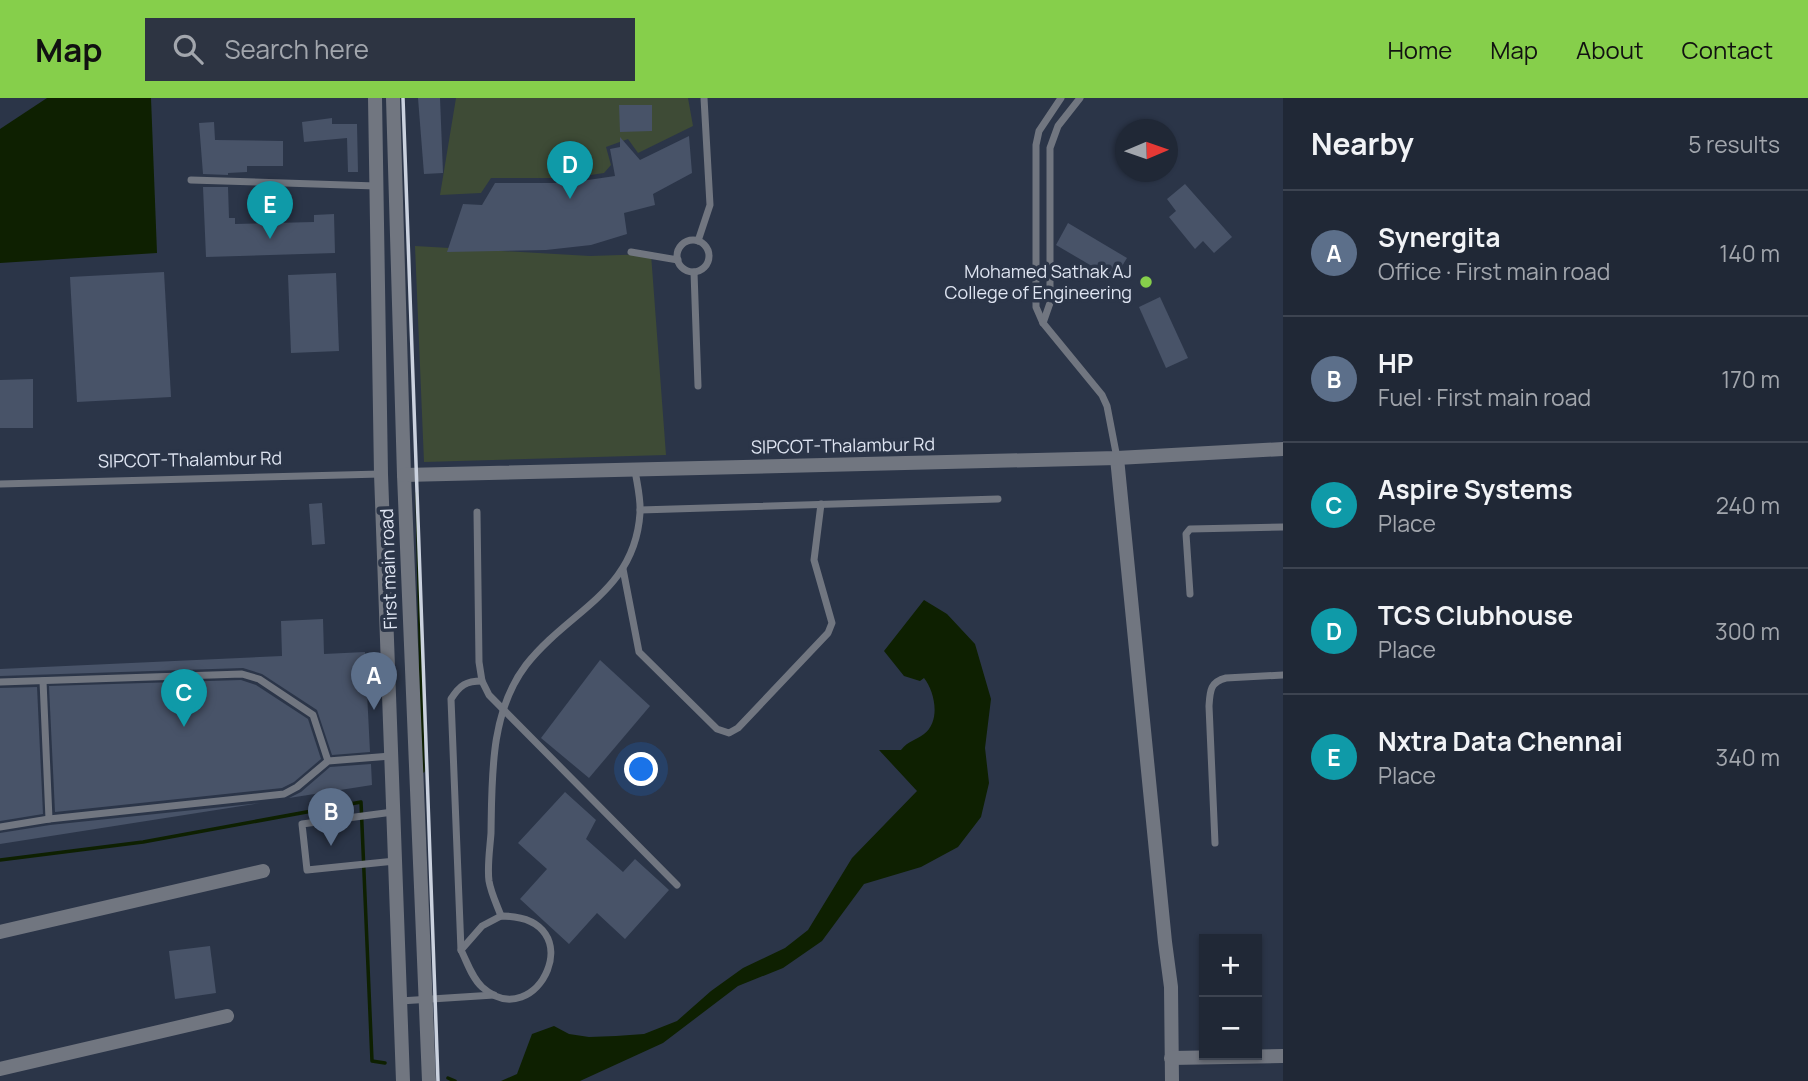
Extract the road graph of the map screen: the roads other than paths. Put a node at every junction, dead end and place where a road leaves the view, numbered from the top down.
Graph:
1 (375, 98) edge
2 (393, 98) edge
3 (704, 98) edge
4 (1061, 98) edge
5 (1080, 98) edge
6 (191, 180) dead end
7 (377, 186) junction
8 (698, 241) junction
9 (631, 252) dead end
10 (678, 260) junction
11 (694, 272) junction
12 (1043, 323) junction
13 (698, 386) dead end
14 (1283, 449) edge
15 (1117, 458) junction
16 (635, 471) junction
17 (381, 474) junction
18 (404, 475) junction
19 (0, 484) edge
20 (998, 499) dead end
21 (821, 504) junction
22 (640, 510) junction
23 (477, 512) dead end
24 (1283, 527) edge
25 (623, 569) junction
26 (1190, 594) dead end
27 (1283, 674) edge
28 (43, 681) junction
29 (482, 681) junction
30 (0, 682) edge
31 (503, 707) junction
32 (391, 756) junction
33 (328, 761) junction
34 (394, 812) junction
35 (49, 819) junction
36 (0, 827) edge
37 (1215, 843) dead end
38 (395, 861) junction
39 (262, 871) dead end
40 (677, 885) dead end
41 (501, 916) junction
42 (0, 932) edge
43 (461, 950) junction
44 (494, 995) junction
45 (426, 1000) junction
46 (400, 1001) junction
47 (227, 1016) dead end
48 (1283, 1056) edge
49 (1171, 1059) junction
50 (0, 1069) edge
51 (403, 1081) edge
52 (429, 1081) edge
53 (1172, 1081) edge

1 - 7 street
2 - 18 street, First main road
3 - 8 lane
4 - 12 lane
5 - 12 lane
6 - 7 lane
7 - 17 street
8 - 10 lane
8 - 11 lane
9 - 10 lane
10 - 11 lane
11 - 13 lane
12 - 15 lane
14 - 15 street, SIPCOT-Thalambur Rd
15 - 16 street, SIPCOT-Thalambur Rd
15 - 49 street
16 - 18 street, SIPCOT-Thalambur Rd
16 - 22 lane
17 - 19 lane, SIPCOT-Thalambur Rd
17 - 32 street
18 - 45 street, First main road
20 - 21 lane
21 - 22 lane
21 - 25 lane
22 - 25 lane
23 - 29 lane
24 - 26 lane
25 - 31 lane
27 - 37 lane
28 - 30 lane
28 - 33 lane
28 - 35 lane
29 - 31 lane
29 - 43 lane
31 - 40 lane
31 - 41 lane
32 - 33 lane
32 - 34 street
33 - 35 lane
34 - 38 street
34 - 38 lane
35 - 36 lane
38 - 46 street
39 - 42 street
41 - 43 lane
41 - 44 lane
43 - 44 lane
44 - 45 lane
45 - 46 lane
45 - 52 street, First main road
46 - 51 street
47 - 50 street
48 - 49 street
49 - 53 street

